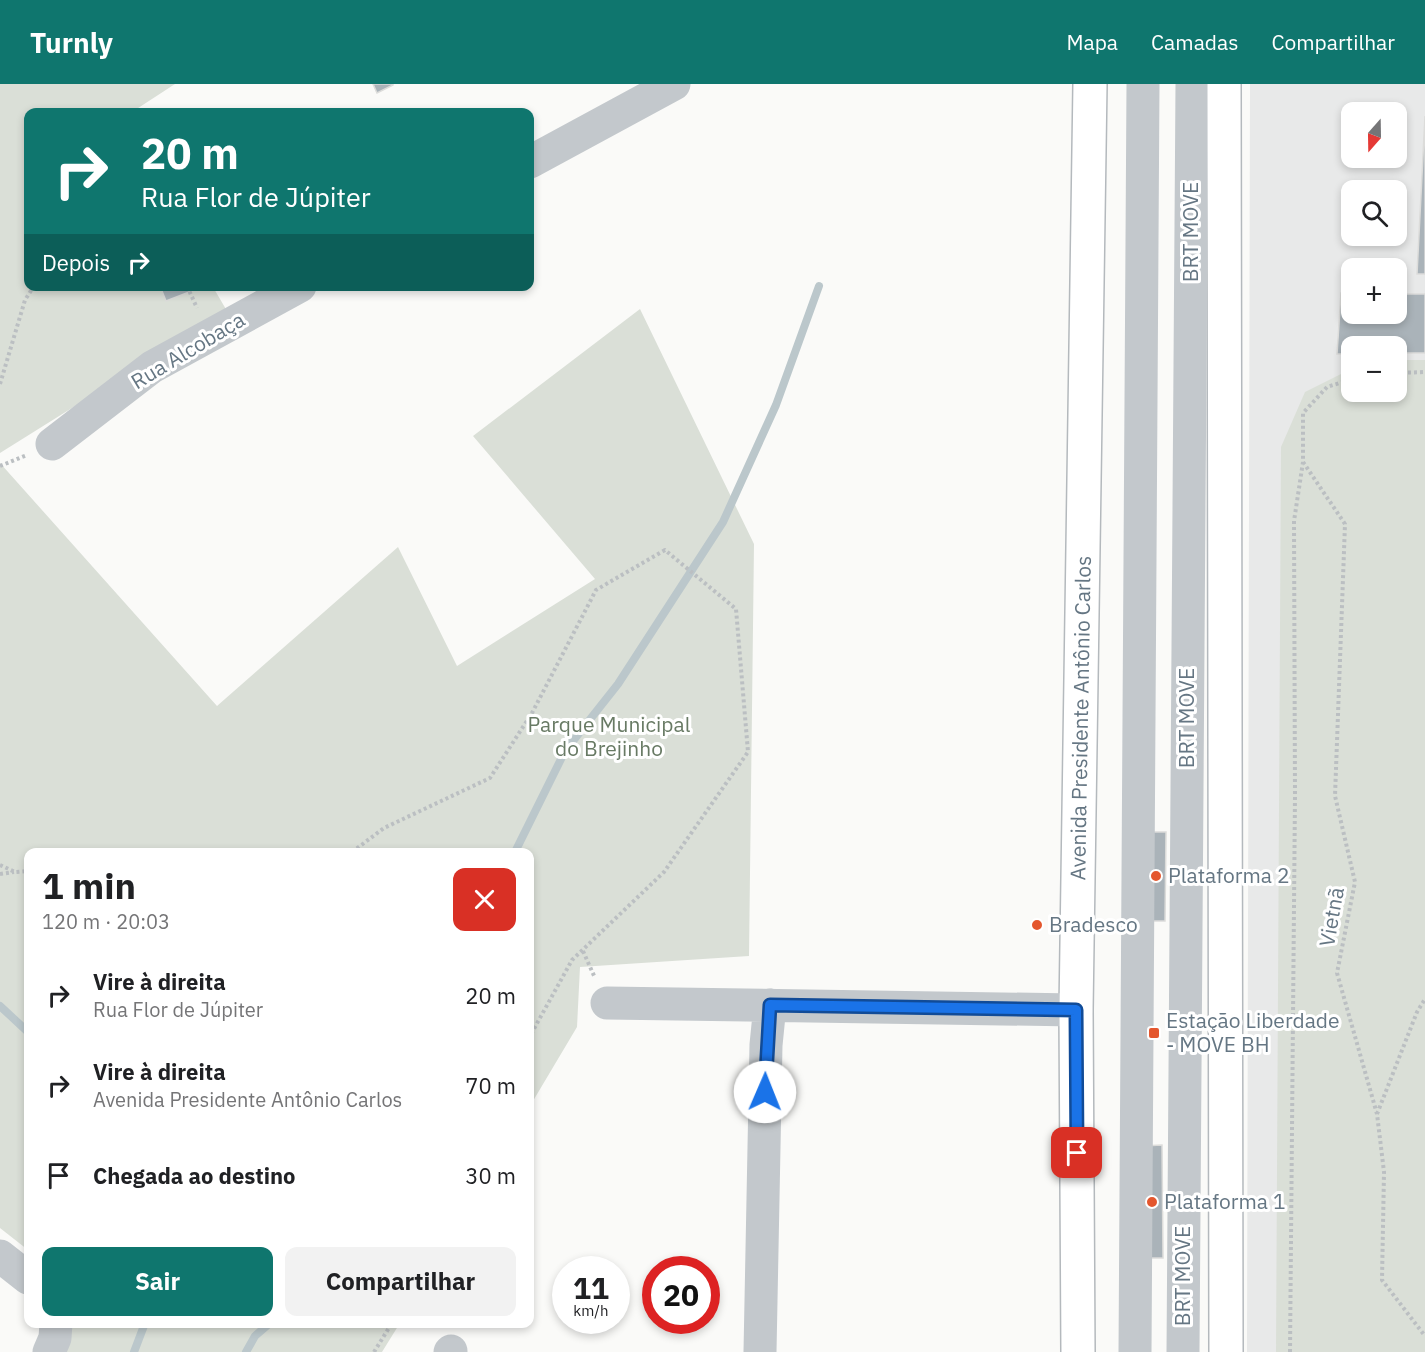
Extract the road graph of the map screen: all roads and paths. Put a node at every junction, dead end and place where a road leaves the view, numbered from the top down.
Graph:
1 (674, 84) edge
2 (1090, 84) edge
3 (1143, 84) edge
4 (1192, 84) edge
5 (1224, 84) edge
6 (534, 160) edge
7 (31, 291) edge
8 (291, 291) edge
9 (1425, 372) edge
10 (1407, 373) edge
11 (1341, 383) edge
12 (0, 384) edge
13 (52, 444) dead end
14 (1303, 462) junction
15 (357, 848) edge
16 (0, 865) edge
17 (24, 871) edge
18 (15, 872) junction
19 (0, 874) edge
20 (1425, 999) edge
21 (607, 1002) dead end
22 (770, 1005) junction
23 (1076, 1010) junction
24 (534, 1029) edge
25 (1377, 1114) junction
26 (0, 1256) edge
27 (24, 1275) edge
28 (55, 1328) edge
29 (389, 1328) edge
30 (1425, 1336) edge
31 (50, 1352) edge
32 (374, 1352) edge
33 (760, 1352) edge
34 (1078, 1352) edge
35 (1135, 1352) edge
36 (1183, 1352) edge
37 (1226, 1352) edge
38 (1290, 1352) edge

1 - 6 street
2 - 23 highway, Avenida Presidente Antônio Carlos
3 - 35 street
4 - 36 street, BRT MOVE
5 - 37 highway
7 - 12 path
8 - 13 street, Rua Alcobaça
9 - 10 path
11 - 14 path
14 - 25 path, Vietnã
14 - 38 path
15 - 24 path
16 - 18 path
17 - 18 path
18 - 19 path
20 - 25 path
21 - 22 street
22 - 23 street
22 - 33 street
23 - 34 highway, Avenida Presidente Antônio Carlos
25 - 30 path, Vietnã
26 - 27 street
28 - 31 street
29 - 32 path

